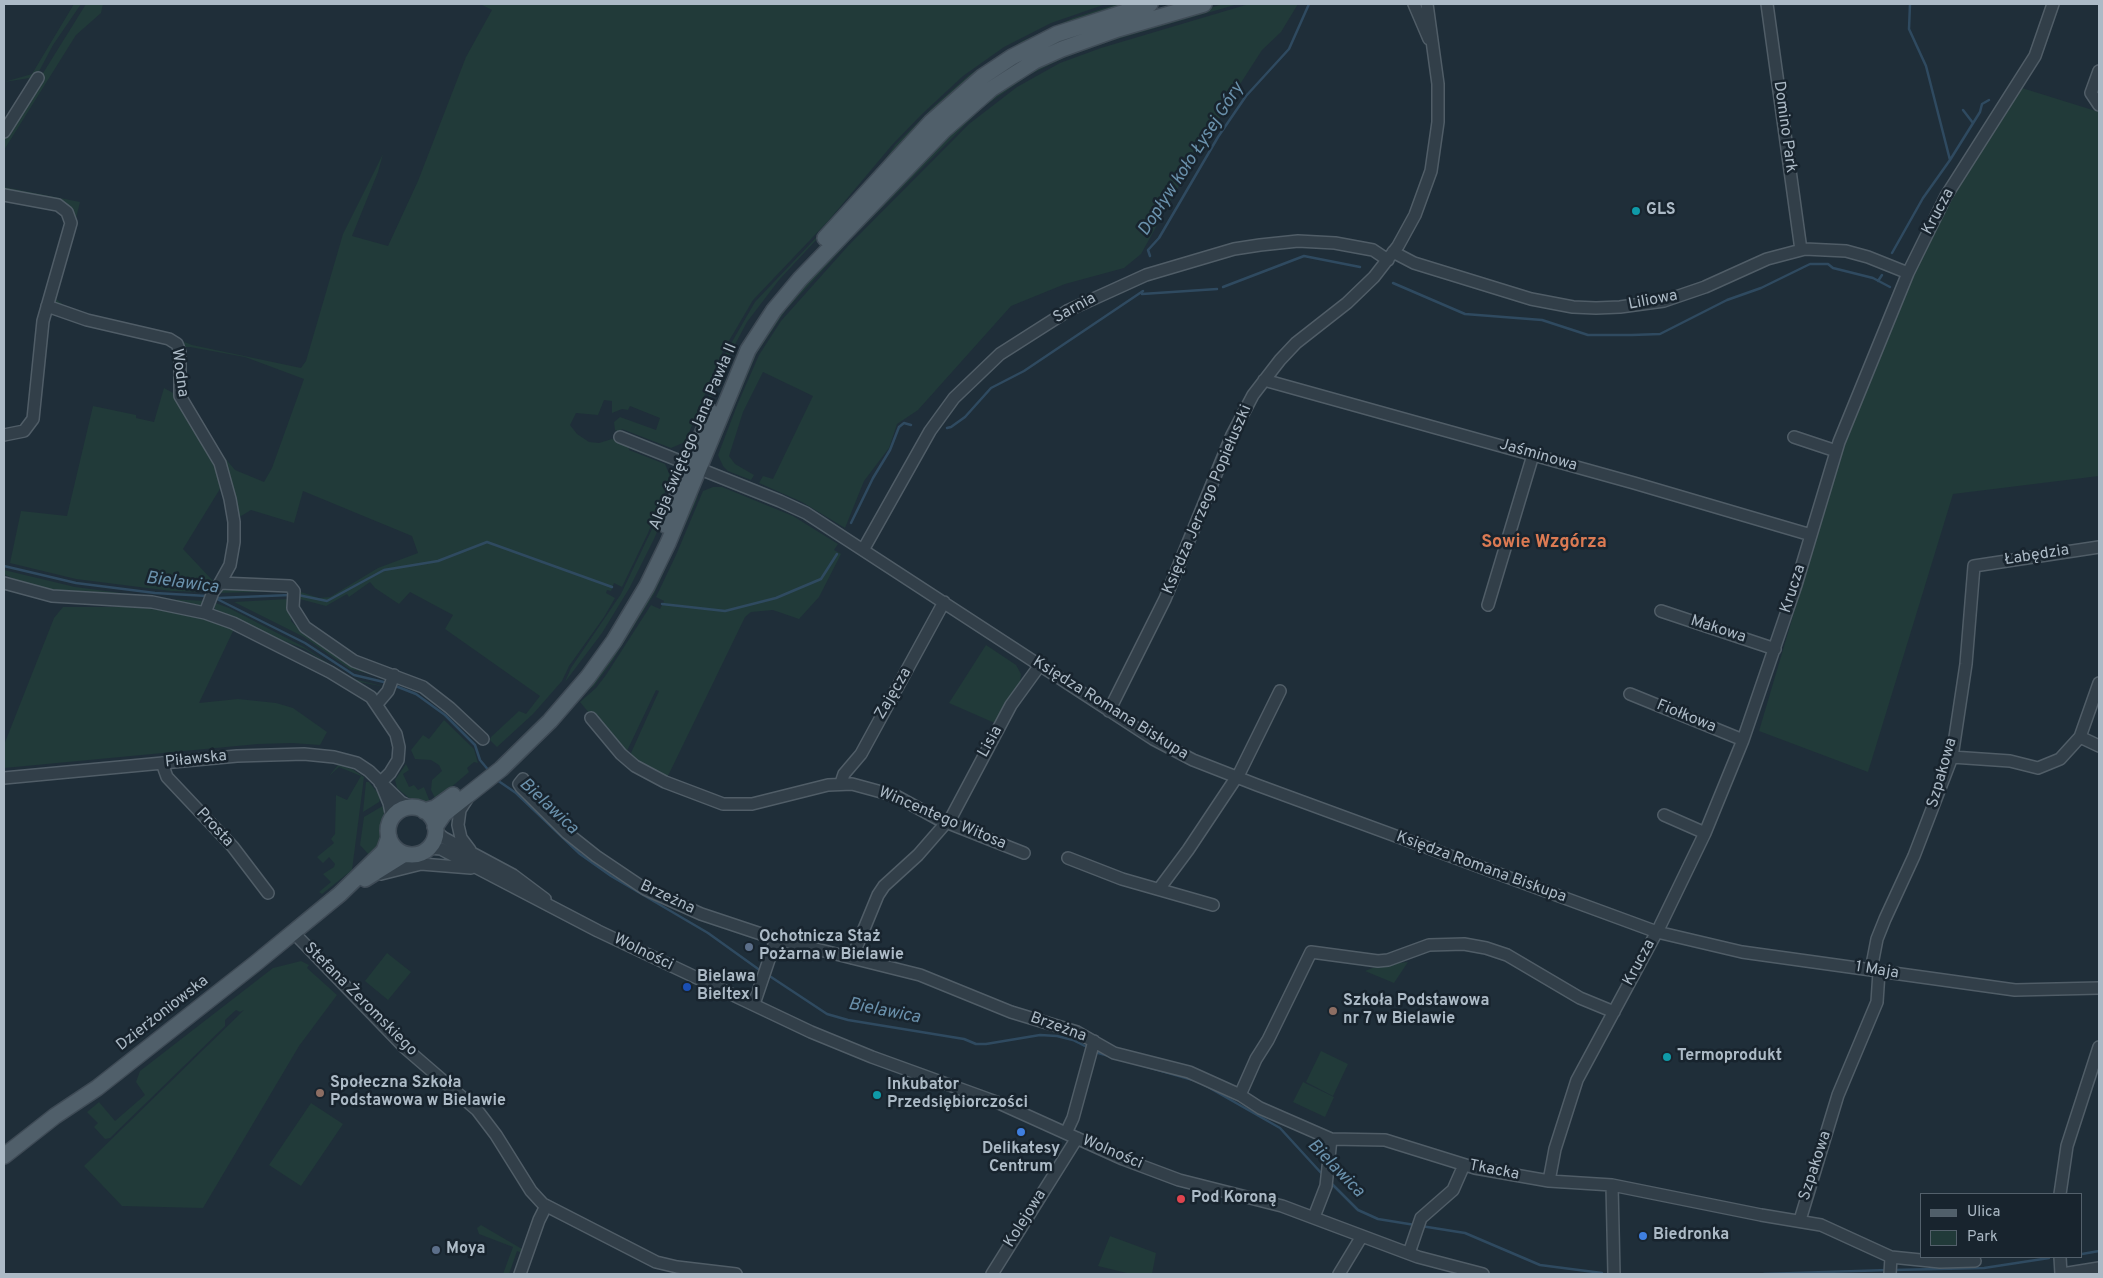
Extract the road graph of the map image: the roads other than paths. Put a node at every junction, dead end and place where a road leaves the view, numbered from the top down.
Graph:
1 (1150, 4) edge
2 (1204, 4) edge
3 (1414, 4) edge
4 (1427, 4) edge
5 (1767, 4) edge
6 (2053, 4) edge
7 (1432, 45) junction
8 (2099, 71) edge
9 (38, 78) dead end
10 (2098, 105) edge
11 (4, 132) edge
12 (4, 195) edge
13 (1801, 250) junction
14 (1391, 256) junction
15 (1908, 273) junction
16 (47, 306) junction
17 (1264, 380) junction
18 (4, 435) edge
19 (620, 437) dead end
20 (1794, 438) dead end
21 (1836, 451) junction
22 (1533, 456) junction
23 (695, 466) junction
24 (1811, 535) junction
25 (2099, 547) edge
26 (863, 550) junction
27 (1974, 566) joint
28 (4, 583) edge
29 (220, 583) junction
30 (944, 602) junction
31 (1488, 605) dead end
32 (1661, 611) dead end
33 (205, 613) junction
34 (1775, 648) junction
35 (1040, 665) junction
36 (392, 681) junction
37 (2099, 683) edge
38 (1280, 691) dead end
39 (1630, 694) dead end
40 (377, 704) junction
41 (1109, 711) junction
42 (591, 718) dead end
43 (2080, 737) junction
44 (483, 739) dead end
45 (1743, 740) junction
46 (2099, 746) edge
47 (1952, 757) junction
48 (162, 763) junction
49 (485, 777) junction
50 (4, 778) edge
51 (1236, 778) junction
52 (523, 779) dead end
53 (380, 783) junction
54 (841, 783) junction
55 (471, 795) junction
56 (417, 809) junction
57 (1664, 815) dead end
58 (392, 818) junction
59 (947, 822) junction
60 (435, 829) junction
61 (1705, 833) junction
62 (389, 838) junction
63 (428, 848) junction
64 (1024, 853) dead end
65 (405, 854) junction
66 (475, 854) junction
67 (1068, 858) dead end
68 (482, 871) junction
69 (364, 880) junction
70 (1158, 889) junction
71 (268, 893) dead end
72 (340, 894) junction
73 (1213, 905) dead end
74 (562, 912) junction
75 (293, 932) junction
76 (1657, 932) junction
77 (776, 939) junction
78 (852, 958) junction
79 (1875, 971) junction
80 (2099, 988) edge
81 (754, 1004) junction
82 (1614, 1012) junction
83 (1094, 1041) junction
84 (2099, 1046) edge
85 (1240, 1094) junction
86 (1066, 1133) junction
87 (1077, 1138) junction
88 (1331, 1139) junction
89 (4, 1156) edge
90 (1464, 1165) junction
91 (1549, 1181) junction
92 (1612, 1185) junction
93 (2060, 1193) edge
94 (546, 1206) junction
95 (1314, 1217) junction
96 (1800, 1220) junction
97 (1362, 1236) junction
98 (1409, 1253) junction
99 (2060, 1258) edge
100 (1975, 1261) dead end
101 (1890, 1265) edge
102 (2099, 1268) edge
103 (520, 1274) edge
104 (736, 1274) edge
105 (992, 1274) edge
106 (1339, 1274) edge
107 (1483, 1274) edge
108 (1614, 1274) edge
109 (2062, 1274) edge

1 - 23 main road, Aleja świętego Jana Pawła II
2 - 23 main road, Aleja świętego Jana Pawła II
3 - 7 street, Księdza Jerzego Popiełuszki
4 - 7 street, Księdza Jerzego Popiełuszki
5 - 13 street, Domino Park
6 - 15 street, Krucza
7 - 14 street, Księdza Jerzego Popiełuszki
8 - 10 street
9 - 11 street
12 - 16 street
13 - 14 street, Liliowa
13 - 15 street, Liliowa
14 - 17 street, Księdza Jerzego Popiełuszki
14 - 26 street, Sarnia
15 - 21 street, Krucza
16 - 18 street
16 - 29 street, Wodna
17 - 22 street, Jaśminowa
17 - 41 street, Księdza Jerzego Popiełuszki
19 - 23 street, Księdza Romana Biskupa
20 - 21 street
21 - 24 street, Krucza
22 - 24 street, Jaśminowa
22 - 31 street
23 - 26 street, Księdza Romana Biskupa
23 - 49 main road, Aleja świętego Jana Pawła II
24 - 34 street, Krucza
25 - 27 street, Łabędzia
26 - 30 street, Księdza Romana Biskupa
27 - 47 street, Szpakowa
28 - 33 street
29 - 33 street, Wodna
29 - 36 street
30 - 35 street, Księdza Romana Biskupa
30 - 54 street, Zajęcza
32 - 34 street, Makowa
33 - 40 street
34 - 45 street, Krucza
35 - 41 street, Księdza Romana Biskupa
35 - 59 street, Lisia
36 - 40 street
36 - 44 street
37 - 43 street
38 - 51 street
39 - 45 street, Fiołkowa
40 - 53 street
41 - 51 street, Księdza Romana Biskupa
42 - 54 street, Wincentego Witosa
43 - 46 street
43 - 47 street
45 - 61 street, Krucza
47 - 79 street, Szpakowa
48 - 50 street, Piławska
48 - 53 street, Piławska
48 - 71 street, Prosta
49 - 55 main road, Aleja świętego Jana Pawła II
49 - 56 main road, Aleja świętego Jana Pawła II
51 - 70 street
51 - 76 street, Księdza Romana Biskupa
52 - 77 street, Brzeżna
53 - 56 street, Piławska
53 - 58 street, Piławska
54 - 59 street, Wincentego Witosa
55 - 60 main road, Aleja świętego Jana Pawła II
55 - 66 street
56 - 58 main road
56 - 60 main road
57 - 61 street
58 - 62 main road
59 - 64 street, Wincentego Witosa
59 - 78 street
60 - 63 main road
60 - 66 street, Wolności
61 - 76 street, Krucza
62 - 65 main road
62 - 72 main road, Dzierżoniowska
63 - 65 main road
63 - 68 street, Wolności
65 - 69 main road, Dzierżoniowska
66 - 74 street, Wolności
67 - 70 street
68 - 69 street
68 - 74 street, Wolności
69 - 72 main road, Dzierżoniowska
70 - 73 street
72 - 75 main road, Dzierżoniowska
74 - 81 street, Wolności
75 - 89 main road, Dzierżoniowska
75 - 94 street, Stefana Żeromskiego
76 - 79 street, 1 Maja
76 - 82 street, Krucza
77 - 78 street, Brzeżna
77 - 81 street
78 - 83 street, Brzeżna
79 - 80 street, 1 Maja
79 - 96 street, Szpakowa
81 - 86 street, Wolności
82 - 85 street
82 - 91 street, Krucza
83 - 85 street, Tkacka
83 - 86 street
84 - 93 street
85 - 88 street, Tkacka
86 - 87 street, Wolności
87 - 95 street, Wolności
87 - 105 street, Kolejowa
88 - 90 street, Tkacka
88 - 95 street
90 - 91 street, Tkacka
90 - 98 street
91 - 92 street, Tkacka
92 - 96 street, Tkacka
92 - 108 street
94 - 103 street
94 - 104 street, Stefana Żeromskiego
95 - 97 street, Wolności
96 - 101 street, Tkacka
97 - 98 street, Wolności
97 - 106 street
98 - 107 street, Wolności
99 - 109 street
100 - 101 street
102 - 109 street

